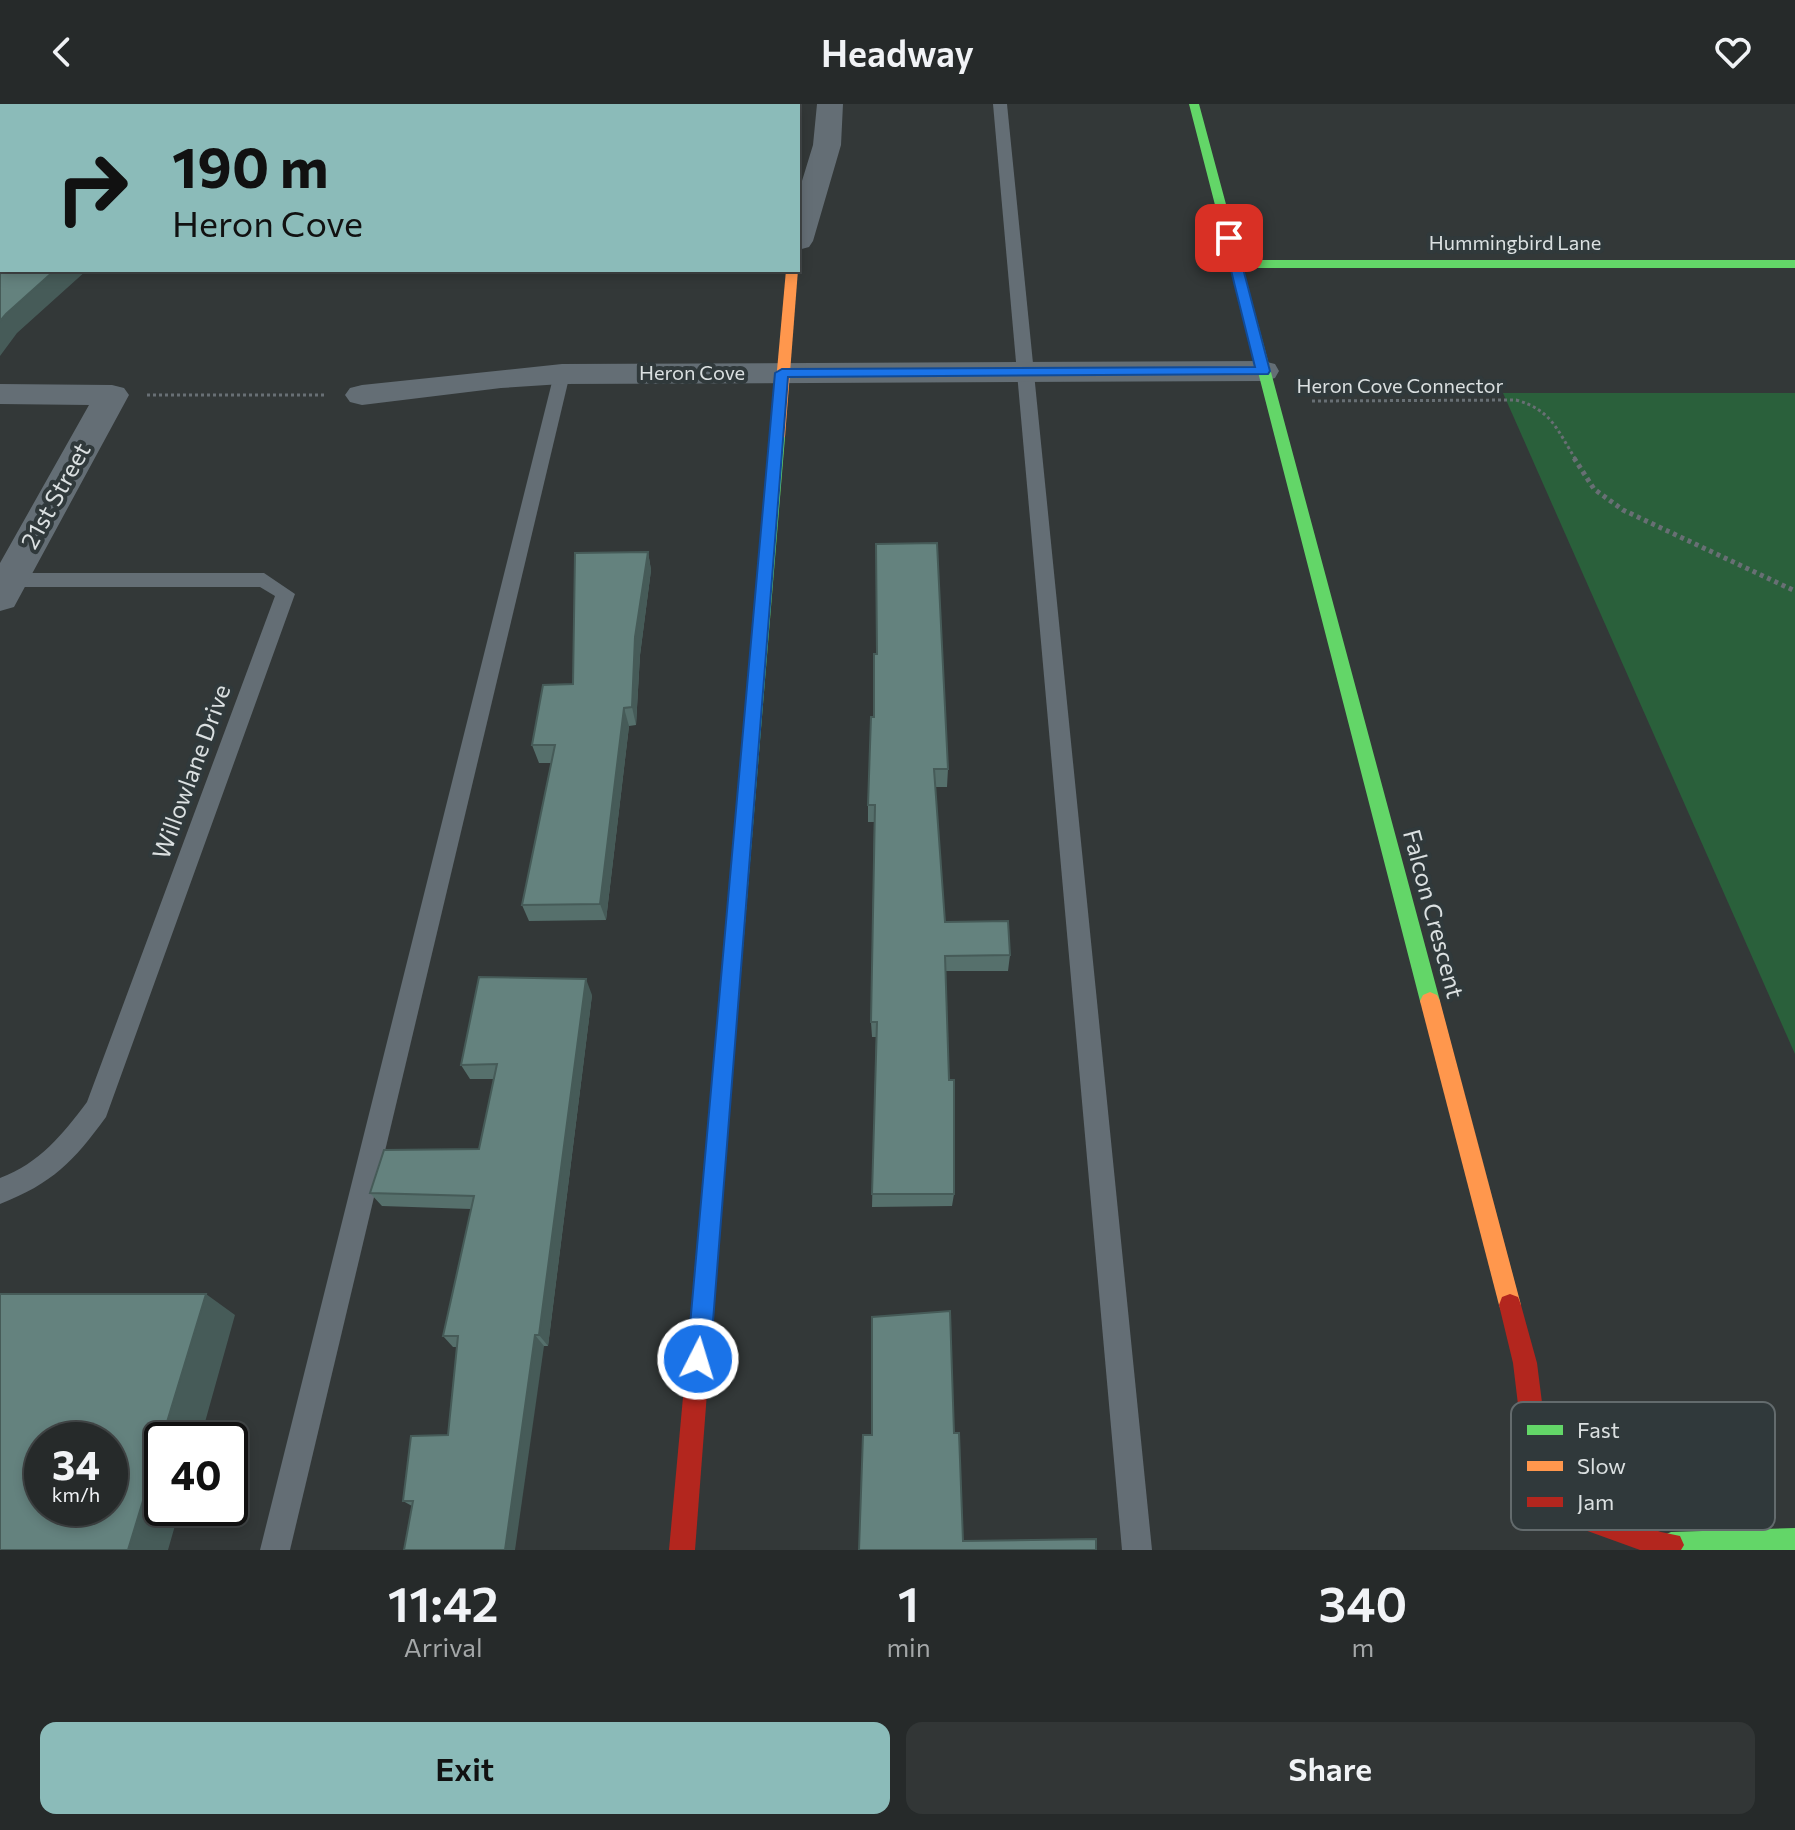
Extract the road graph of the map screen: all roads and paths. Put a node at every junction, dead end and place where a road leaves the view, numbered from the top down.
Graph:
1 (830, 104) edge
2 (1000, 104) edge
3 (1194, 104) edge
4 (810, 162) edge
5 (800, 228) edge
6 (1236, 264) junction
7 (1795, 264) edge
8 (792, 272) edge
9 (1023, 372) junction
10 (782, 373) junction
11 (562, 374) junction
12 (1267, 386) junction
13 (0, 394) edge
14 (112, 395) junction
15 (362, 395) joint
16 (5, 588) edge
17 (1795, 591) edge
18 (0, 1191) edge
19 (1530, 1402) edge
20 (1619, 1530) edge
21 (1795, 1541) edge
22 (275, 1550) edge
23 (682, 1550) edge
24 (1137, 1550) edge

1 - 4 street
2 - 9 lane
3 - 6 street, Falcon Crescent
4 - 5 street
6 - 7 street, Hummingbird Lane
6 - 12 street, Falcon Crescent
8 - 10 street
9 - 10 street, Heron Cove
9 - 12 street, Heron Cove
9 - 24 lane
10 - 11 street, Heron Cove
10 - 23 street
11 - 15 street, Heron Cove
11 - 22 lane
12 - 17 path, Heron Cove Connector
12 - 19 street, Falcon Crescent
13 - 14 street
14 - 15 path
14 - 16 street, 21st Street
16 - 18 lane, Willowlane Drive
20 - 21 street, Falcon Crescent

